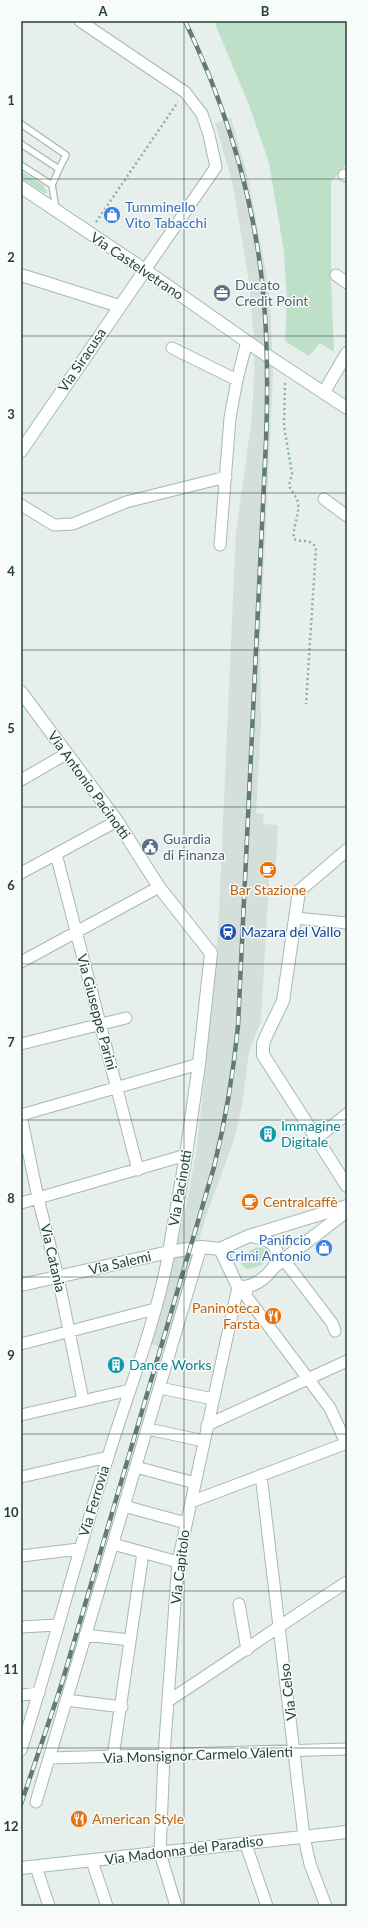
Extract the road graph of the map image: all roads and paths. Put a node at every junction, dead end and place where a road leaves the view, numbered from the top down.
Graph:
1 (80, 21) edge
2 (185, 92) junction
3 (21, 124) edge
4 (21, 144) edge
5 (21, 165) edge
6 (59, 169) junction
7 (52, 185) junction
8 (21, 187) edge
9 (57, 211) junction
10 (89, 232) junction
11 (145, 270) junction
12 (21, 275) edge
13 (336, 275) dead end
14 (347, 283) edge
15 (119, 306) junction
16 (250, 343) junction
17 (172, 348) dead end
18 (347, 353) edge
19 (237, 380) junction
20 (285, 382) dead end
21 (324, 392) junction
22 (347, 408) edge
23 (21, 451) edge
24 (226, 477) junction
25 (324, 499) dead end
26 (21, 505) edge
27 (347, 516) edge
28 (220, 545) dead end
29 (21, 692) edge
30 (306, 704) dead end
31 (66, 754) junction
32 (21, 780) edge
33 (117, 821) junction
34 (347, 850) edge
35 (56, 854) junction
36 (21, 873) edge
37 (159, 887) junction
38 (295, 918) junction
39 (347, 923) edge
40 (76, 934) junction
41 (21, 962) edge
42 (126, 1018) dead end
43 (100, 1024) junction
44 (21, 1044) edge
45 (199, 1064) junction
46 (117, 1088) junction
47 (347, 1114) edge
48 (21, 1116) edge
49 (191, 1124) joint
50 (316, 1139) junction
51 (186, 1155) junction
52 (138, 1170) junction
53 (347, 1186) edge
54 (38, 1198) junction
55 (21, 1203) edge
56 (347, 1206) edge
57 (347, 1211) edge
58 (249, 1236) junction
59 (202, 1247) junction
60 (220, 1249) junction
61 (169, 1252) junction
62 (279, 1263) junction
63 (58, 1277) junction
64 (21, 1285) edge
65 (242, 1287) junction
66 (155, 1309) junction
67 (69, 1331) junction
68 (335, 1331) dead end
69 (21, 1344) edge
70 (347, 1361) edge
71 (309, 1380) junction
72 (160, 1388) junction
73 (130, 1390) junction
74 (212, 1399) junction
75 (83, 1400) junction
76 (21, 1415) edge
77 (207, 1425) junction
78 (148, 1429) junction
79 (204, 1441) junction
80 (346, 1443) edge
81 (108, 1457) junction
82 (136, 1467) junction
83 (261, 1475) junction
84 (21, 1477) edge
85 (195, 1483) junction
86 (191, 1502) junction
87 (124, 1506) junction
88 (186, 1523) junction
89 (113, 1544) junction
90 (79, 1550) junction
91 (143, 1553) junction
92 (21, 1556) edge
93 (178, 1562) junction
94 (347, 1582) edge
95 (239, 1604) dead end
96 (57, 1625) junction
97 (279, 1625) junction
98 (21, 1627) edge
99 (85, 1635) junction
100 (130, 1640) junction
101 (246, 1650) junction
102 (39, 1694) junction
103 (21, 1695) edge
104 (66, 1700) junction
105 (168, 1701) junction
106 (122, 1708) junction
107 (347, 1749) edge
108 (21, 1750) edge
109 (295, 1752) junction
110 (164, 1755) junction
111 (113, 1757) junction
112 (50, 1758) junction
113 (36, 1802) dead end
114 (347, 1832) edge
115 (304, 1837) junction
116 (245, 1842) junction
117 (160, 1853) junction
118 (92, 1861) junction
119 (36, 1867) junction
120 (21, 1868) edge
121 (49, 1906) edge
122 (107, 1906) edge
123 (176, 1906) edge
124 (267, 1906) edge
125 (326, 1906) edge

1 - 2 street
2 - 10 path
2 - 11 street
3 - 6 lane
4 - 6 lane
5 - 7 lane
6 - 7 lane
7 - 9 lane
8 - 9 street, Via Castelvetrano
9 - 10 street, Via Castelvetrano
10 - 11 street, Via Castelvetrano
11 - 15 street, Via Siracusa
11 - 16 street, Via Castelvetrano
12 - 15 street
13 - 14 street
15 - 23 street, Via Siracusa
16 - 19 street
16 - 21 street, Via Castelvetrano
17 - 19 street
18 - 21 street
19 - 24 street
20 - 30 path
21 - 22 street, Via Castelvetrano
24 - 26 street
24 - 28 street
25 - 27 street
29 - 31 street, Via Antonio Pacinotti
31 - 32 street
31 - 33 street, Via Antonio Pacinotti
33 - 35 street
33 - 37 street, Via Antonio Pacinotti
34 - 38 street
35 - 36 street
35 - 40 street, Via Giuseppe Parini
37 - 40 street
37 - 45 street, Via Antonio Pacinotti
38 - 39 street
38 - 50 street
40 - 41 street
40 - 43 street, Via Giuseppe Parini
42 - 43 street
43 - 44 street
43 - 46 street, Via Giuseppe Parini
45 - 46 street
45 - 49 street, Via Antonio Pacinotti
46 - 48 street
46 - 52 street, Via Giuseppe Parini
47 - 50 street
48 - 54 street, Via Catania
49 - 51 street, Via Pacinotti
50 - 53 street
51 - 52 street
51 - 61 street, Via Pacinotti
52 - 54 street
54 - 55 street
54 - 63 street, Via Catania
56 - 58 street
57 - 62 street
58 - 60 street
58 - 62 street
59 - 60 street, Via Salemi
59 - 61 street, Via Salemi
59 - 72 street
60 - 65 street
61 - 63 street, Via Salemi
61 - 66 street, Via Ferrovia
62 - 65 street
62 - 68 street
63 - 64 street, Via Salemi
63 - 67 street, Via Catania
65 - 71 street
65 - 74 street, Via Capitolo
66 - 67 street
66 - 73 street, Via Ferrovia
67 - 69 street
67 - 75 street, Via Catania
70 - 71 street
71 - 77 street
71 - 80 street
72 - 74 street
72 - 78 street
73 - 75 street
73 - 81 street, Via Ferrovia
74 - 77 street, Via Capitolo
75 - 76 street
77 - 79 street, Via Capitolo
78 - 79 street
78 - 82 street
79 - 85 street, Via Capitolo
80 - 83 street
81 - 84 street
81 - 90 street, Via Ferrovia
82 - 85 street
82 - 87 street
83 - 86 street
83 - 97 street, Via Celso
85 - 86 street, Via Capitolo
86 - 88 street, Via Capitolo
87 - 88 street
87 - 89 street
88 - 93 street, Via Capitolo
89 - 91 street
89 - 99 street
90 - 92 street
90 - 96 street, Via Ferrovia
91 - 93 street
91 - 100 street
93 - 105 street, Via Capitolo
94 - 97 street
95 - 101 street
96 - 98 street
96 - 102 street, Via Ferrovia
97 - 101 street
97 - 109 street, Via Celso
99 - 100 street
99 - 104 street
100 - 106 street
101 - 105 street
102 - 103 street
102 - 108 street, Via Ferrovia
104 - 106 street
104 - 112 street
105 - 110 street, Via Capitolo
106 - 111 street
107 - 109 street, Via Monsignor Carmelo Valenti
109 - 110 street, Via Monsignor Carmelo Valenti
109 - 115 street, Via Celso
110 - 111 street, Via Monsignor Carmelo Valenti
110 - 117 street, Via Capitolo
111 - 112 street, Via Monsignor Carmelo Valenti
112 - 113 street
114 - 115 street, Via Madonna del Paradiso
115 - 116 street, Via Madonna del Paradiso
115 - 125 street, Via Celso
116 - 117 street, Via Madonna del Paradiso
116 - 124 street
117 - 118 street, Via Madonna del Paradiso
117 - 123 street, Via Capitolo
118 - 119 street, Via Madonna del Paradiso
118 - 122 street
119 - 120 street, Via Madonna del Paradiso
119 - 121 street

